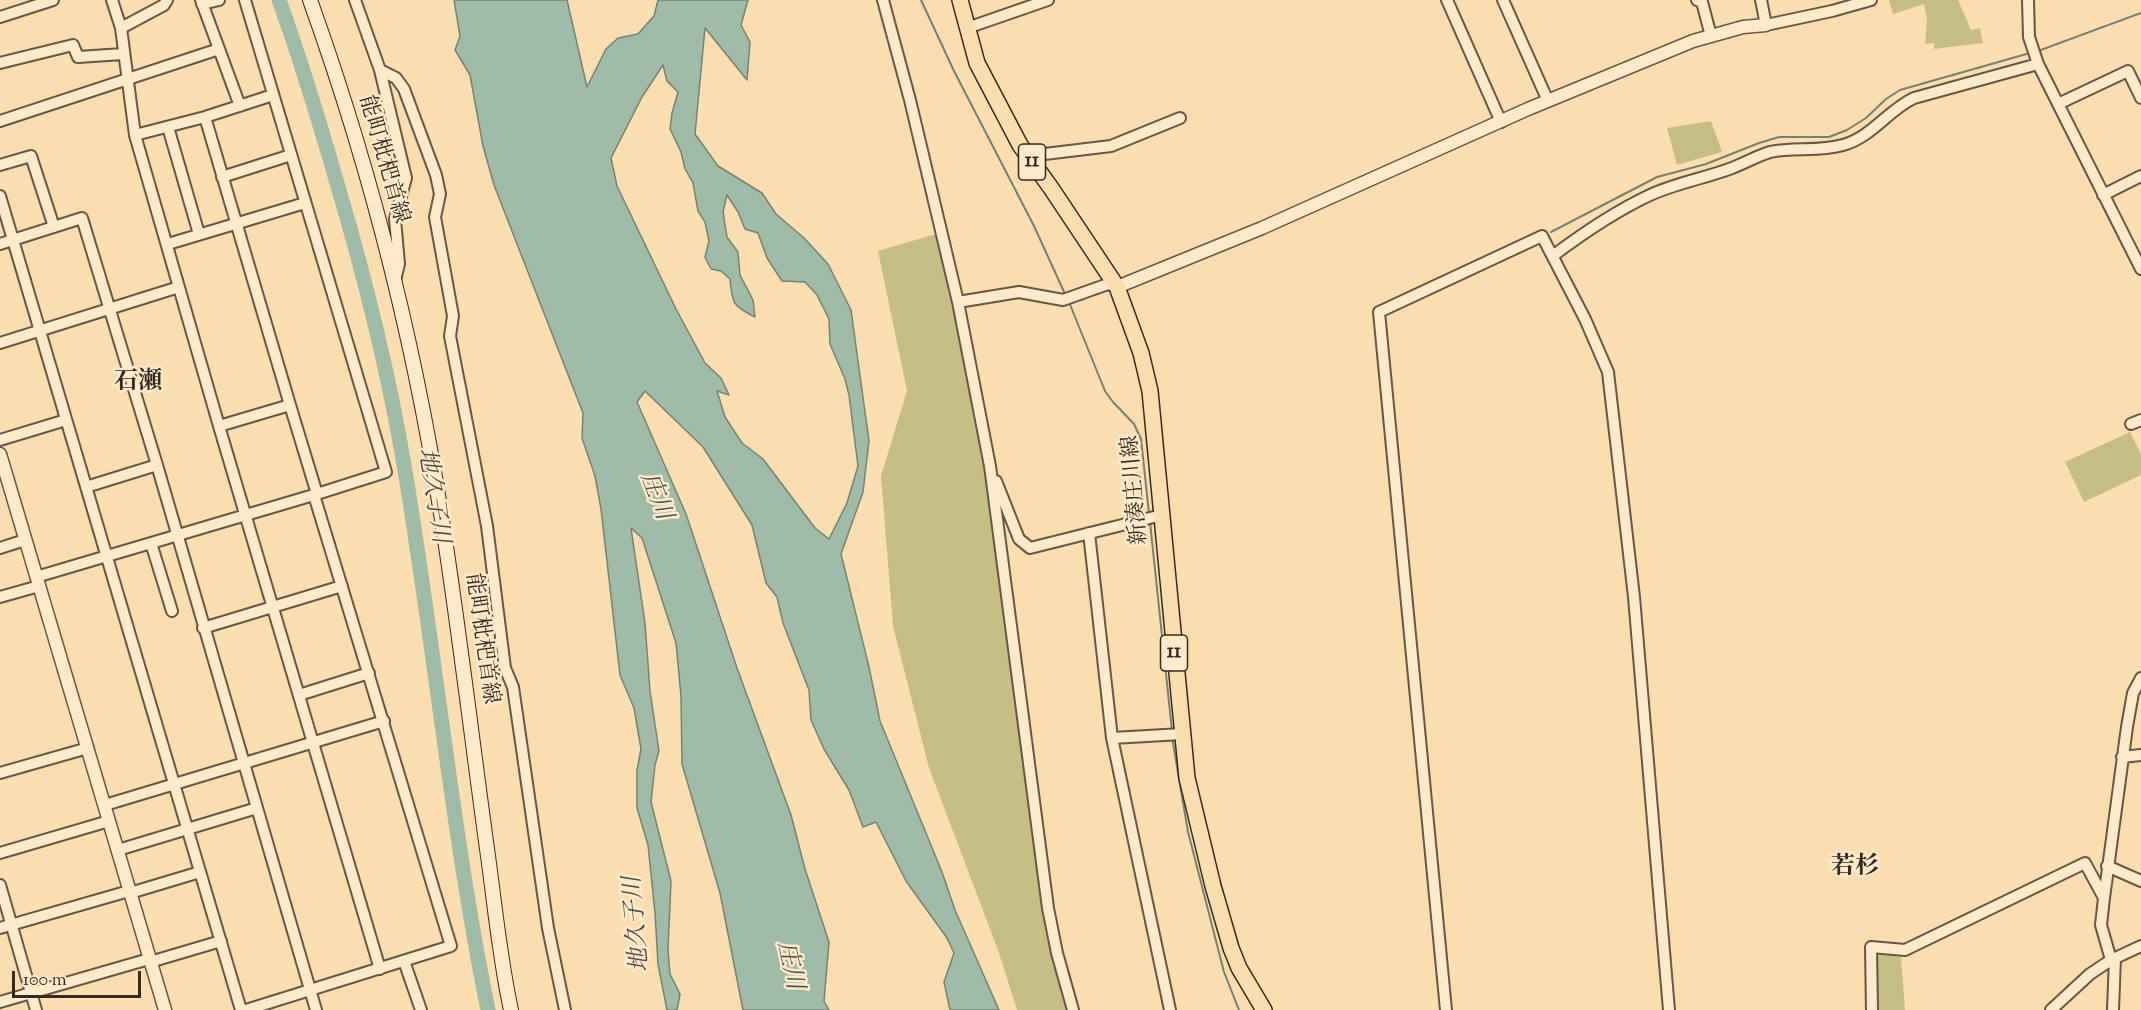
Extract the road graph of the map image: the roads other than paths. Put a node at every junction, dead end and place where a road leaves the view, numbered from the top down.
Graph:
1 (53, 0) edge
2 (112, 0) edge
3 (166, 0) edge
4 (219, 0) edge
5 (245, 0) edge
6 (310, 0) edge
7 (355, 0) edge
8 (883, 0) edge
9 (960, 0) edge
10 (1048, 0) edge
11 (1447, 0) edge
12 (1503, 0) edge
13 (1697, 0) edge
14 (1761, 0) edge
15 (1871, 0) edge
16 (2028, 0) edge
17 (201, 2) edge
18 (1831, 6) edge
19 (0, 16) edge
20 (1766, 25) junction
21 (967, 27) junction
22 (121, 28) junction
23 (1711, 36) junction
24 (219, 49) junction
25 (123, 54) junction
26 (0, 63) edge
27 (2038, 64) junction
28 (380, 70) junction
29 (126, 79) junction
30 (273, 96) junction
31 (2141, 98) edge
32 (1548, 101) junction
33 (2058, 104) junction
34 (240, 106) junction
35 (205, 117) junction
36 (1180, 118) dead end
37 (0, 121) edge
38 (1501, 122) junction
39 (168, 127) junction
40 (135, 135) junction
41 (291, 155) junction
42 (1028, 156) junction
43 (0, 165) edge
44 (2141, 176) edge
45 (222, 177) junction
46 (2103, 195) junction
47 (0, 196) edge
48 (305, 202) junction
49 (237, 223) junction
50 (54, 227) junction
51 (199, 234) junction
52 (13, 240) junction
53 (0, 244) edge
54 (168, 244) junction
55 (1554, 255) junction
56 (2141, 269) edge
57 (394, 283) junction
58 (179, 287) junction
59 (1117, 287) junction
60 (958, 302) junction
61 (108, 308) junction
62 (40, 330) junction
63 (0, 343) edge
64 (290, 405) junction
65 (66, 420) junction
66 (219, 426) junction
67 (0, 440) edge
68 (0, 454) edge
69 (156, 465) junction
70 (990, 466) junction
71 (2, 469) edge
72 (86, 487) junction
73 (315, 495) junction
74 (245, 514) junction
75 (1162, 516) junction
76 (1089, 533) junction
77 (176, 535) junction
78 (25, 540) junction
79 (151, 543) junction
80 (0, 548) edge
81 (106, 557) junction
82 (37, 581) junction
83 (342, 586) junction
84 (0, 597) edge
85 (273, 606) junction
86 (172, 611) dead end
87 (203, 628) junction
88 (369, 674) junction
89 (2141, 679) edge
90 (299, 695) junction
91 (384, 721) junction
92 (1182, 734) junction
93 (1112, 738) junction
94 (313, 742) junction
95 (88, 748) junction
96 (2141, 754) edge
97 (2122, 757) junction
98 (244, 762) junction
99 (0, 773) edge
100 (175, 784) junction
101 (105, 805) junction
102 (257, 808) junction
103 (109, 821) junction
104 (188, 830) junction
105 (118, 850) junction
106 (0, 853) edge
107 (2107, 866) junction
108 (200, 872) junction
109 (2141, 881) edge
110 (0, 885) edge
111 (130, 892) junction
112 (2104, 898) junction
113 (12, 925) junction
114 (0, 928) edge
115 (221, 941) junction
116 (2141, 946) edge
117 (2113, 959) junction
118 (150, 960) junction
119 (404, 961) junction
120 (380, 969) junction
121 (310, 990) junction
122 (32, 993) junction
123 (508, 995) junction
124 (0, 1002) edge
125 (36, 1010) edge
126 (165, 1010) edge
127 (241, 1010) edge
128 (246, 1010) edge
129 (316, 1010) edge
130 (421, 1010) edge
131 (506, 1010) edge
132 (512, 1010) edge
133 (565, 1010) edge
134 (1073, 1010) edge
135 (1170, 1010) edge
136 (1264, 1010) edge
137 (1446, 1010) edge
138 (1669, 1010) edge
139 (1872, 1010) edge
140 (2051, 1010) edge
141 (2113, 1010) edge

1 - 19 street
2 - 22 street
3 - 22 street
4 - 17 street
5 - 30 street
6 - 57 main road, 能町枇杷首線
7 - 28 street
8 - 60 street
9 - 21 main road, 新湊庄川線 / 11
10 - 21 street
11 - 38 street
12 - 32 street
13 - 23 street
14 - 20 street
15 - 18 street
16 - 27 street
17 - 24 street
18 - 20 street
20 - 23 street
21 - 42 main road, 新湊庄川線 / 11
22 - 25 street
23 - 32 street
24 - 29 street
24 - 34 street
25 - 26 street
25 - 29 street
27 - 33 street
27 - 55 street
28 - 57 street
28 - 133 street
29 - 37 street
29 - 40 street
30 - 34 street
30 - 41 street
31 - 33 street
32 - 38 street
33 - 46 street
34 - 35 street
35 - 39 street
35 - 45 street
36 - 42 street
38 - 59 street
39 - 40 street
39 - 51 street
40 - 54 street
41 - 45 street
41 - 48 street
42 - 59 main road, 新湊庄川線 / 11
43 - 50 street
44 - 46 street
45 - 49 street
46 - 56 street
47 - 52 street
48 - 49 street
48 - 73 street
49 - 51 street
49 - 64 street
50 - 52 street
50 - 61 street
51 - 54 street
52 - 53 street
52 - 62 street
54 - 58 street
55 - 137 street
55 - 138 street
57 - 123 main road, 能町枇杷首線
58 - 61 street
58 - 66 street
59 - 60 street
59 - 75 main road, 新湊庄川線 / 11
60 - 70 street
61 - 62 street
61 - 69 street
62 - 63 street
62 - 65 street
64 - 66 street
64 - 73 street
65 - 67 street
65 - 72 street
66 - 74 street
68 - 71 street
69 - 72 street
69 - 77 street
70 - 76 street
70 - 134 street
71 - 78 street
72 - 81 street
73 - 74 street
73 - 83 street
74 - 77 street
74 - 85 street
75 - 76 street
75 - 92 main road, 新湊庄川線 / 11
76 - 93 street
77 - 79 street
77 - 87 street
78 - 80 street
78 - 82 street
79 - 81 street
79 - 86 street
81 - 82 street
81 - 100 street
82 - 84 street
82 - 95 street
83 - 85 street
83 - 88 street
85 - 87 street
85 - 90 street
87 - 98 street
88 - 90 street
88 - 91 street
89 - 97 street
90 - 94 street
91 - 94 street
91 - 119 street
92 - 93 street
92 - 136 main road, 新湊庄川線 / 11
93 - 135 street
94 - 98 street
94 - 120 street
95 - 99 street
95 - 101 street
96 - 97 street
97 - 107 street
98 - 100 street
98 - 102 street
100 - 101 street
100 - 104 street
101 - 103 street
102 - 104 street
102 - 121 street
103 - 105 street
103 - 106 street
104 - 105 street
104 - 108 street
105 - 111 street
107 - 109 street
107 - 112 street
108 - 111 street
108 - 115 street
110 - 113 street
111 - 113 street
111 - 118 street
112 - 117 street
112 - 139 street
113 - 114 street
113 - 122 street
115 - 118 street
115 - 127 street
116 - 117 street
117 - 140 street
117 - 141 street
118 - 122 street
118 - 126 street
119 - 120 street
119 - 130 street
120 - 121 street
121 - 128 street
121 - 129 street
122 - 124 street
122 - 125 street
123 - 131 street
123 - 132 main road, 能町枇杷首線

